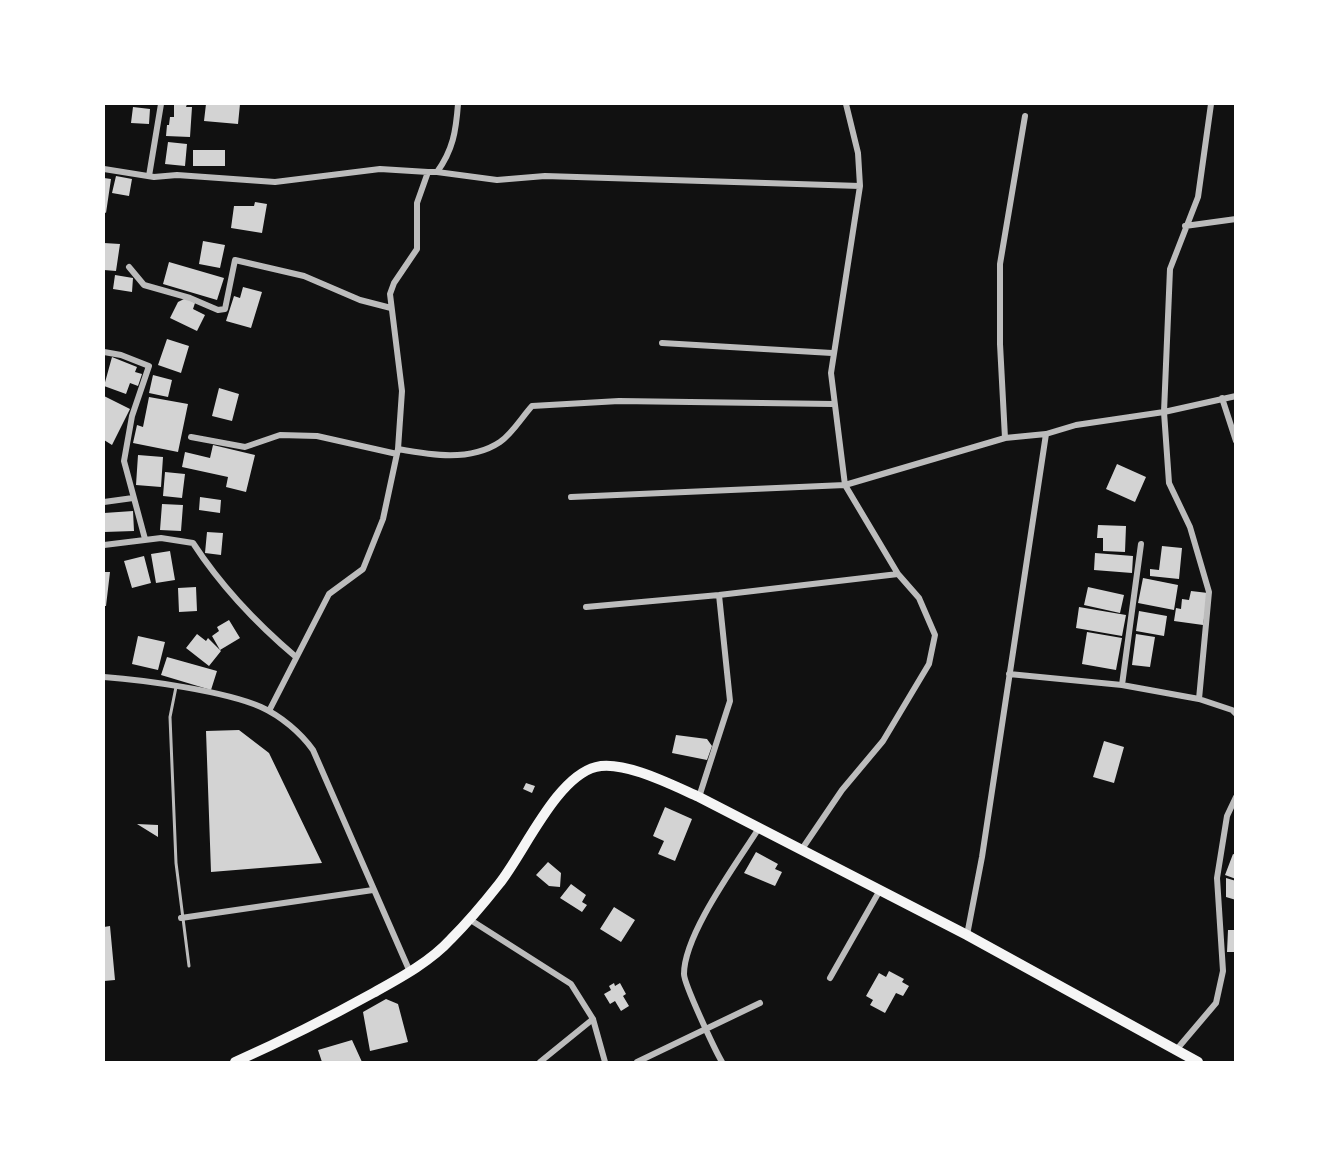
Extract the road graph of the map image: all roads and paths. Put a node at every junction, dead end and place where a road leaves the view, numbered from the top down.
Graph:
1 (161, 104) edge
2 (458, 104) edge
3 (846, 104) edge
4 (1211, 104) edge
5 (1025, 116) dead end
6 (104, 169) edge
7 (428, 172) junction
8 (437, 172) junction
9 (149, 176) junction
10 (860, 186) junction
11 (1236, 219) edge
12 (1185, 226) junction
13 (129, 267) dead end
14 (391, 308) junction
15 (662, 344) dead end
16 (104, 352) edge
17 (832, 353) junction
18 (1236, 396) edge
19 (1222, 398) junction
20 (833, 404) junction
21 (1164, 412) junction
22 (1046, 434) junction
23 (191, 437) dead end
24 (1005, 438) junction
25 (1236, 441) edge
26 (398, 452) junction
27 (845, 485) junction
28 (571, 497) dead end
29 (133, 498) junction
30 (104, 502) edge
31 (145, 539) junction
32 (1140, 544) dead end
33 (104, 545) edge
34 (898, 574) junction
35 (719, 595) junction
36 (586, 607) dead end
37 (296, 657) junction
38 (1009, 674) junction
39 (104, 677) edge
40 (1122, 685) junction
41 (176, 687) junction
42 (1199, 699) junction
43 (269, 711) junction
44 (1236, 714) edge
45 (699, 797) junction
46 (1236, 797) edge
47 (759, 828) junction
48 (802, 849) junction
49 (373, 890) junction
50 (880, 890) junction
51 (181, 918) junction
52 (469, 919) junction
53 (967, 935) junction
54 (189, 966) dead end
55 (410, 972) junction
56 (830, 978) dead end
57 (760, 1003) dead end
58 (593, 1018) junction
59 (707, 1030) junction
60 (1177, 1049) junction
61 (235, 1062) edge
62 (540, 1062) edge
63 (605, 1062) edge
64 (637, 1062) edge
65 (722, 1062) edge
66 (1198, 1062) edge

1 - 9 street
2 - 8 street
3 - 10 street
4 - 12 street
5 - 24 street
6 - 9 street
7 - 8 street
7 - 9 street
7 - 14 street
8 - 10 street
10 - 17 street
11 - 12 street
12 - 21 street
13 - 14 street
14 - 26 street
15 - 17 street
16 - 29 street
17 - 20 street
18 - 19 street
19 - 21 street
19 - 25 street
20 - 26 street
20 - 27 street
21 - 22 street
21 - 42 street
22 - 24 street
22 - 38 street
23 - 26 street
24 - 27 street
26 - 37 street
27 - 28 street
27 - 34 street
29 - 30 street
29 - 31 street
31 - 33 street
31 - 37 street
32 - 40 street
34 - 35 street
34 - 48 street
35 - 36 street
35 - 45 street
37 - 43 street
38 - 40 street
38 - 53 street
39 - 41 street
40 - 42 street
41 - 43 street
41 - 51 lane
42 - 44 street
43 - 49 street
45 - 47 highway
45 - 52 highway
46 - 60 street
47 - 48 highway
47 - 59 street
48 - 50 highway
49 - 51 street
49 - 55 street
50 - 53 highway
50 - 56 street
51 - 54 lane
52 - 55 highway
52 - 58 street
53 - 60 highway
55 - 61 highway
57 - 59 street
58 - 62 street
58 - 63 street
59 - 64 street
59 - 65 street
60 - 66 highway

